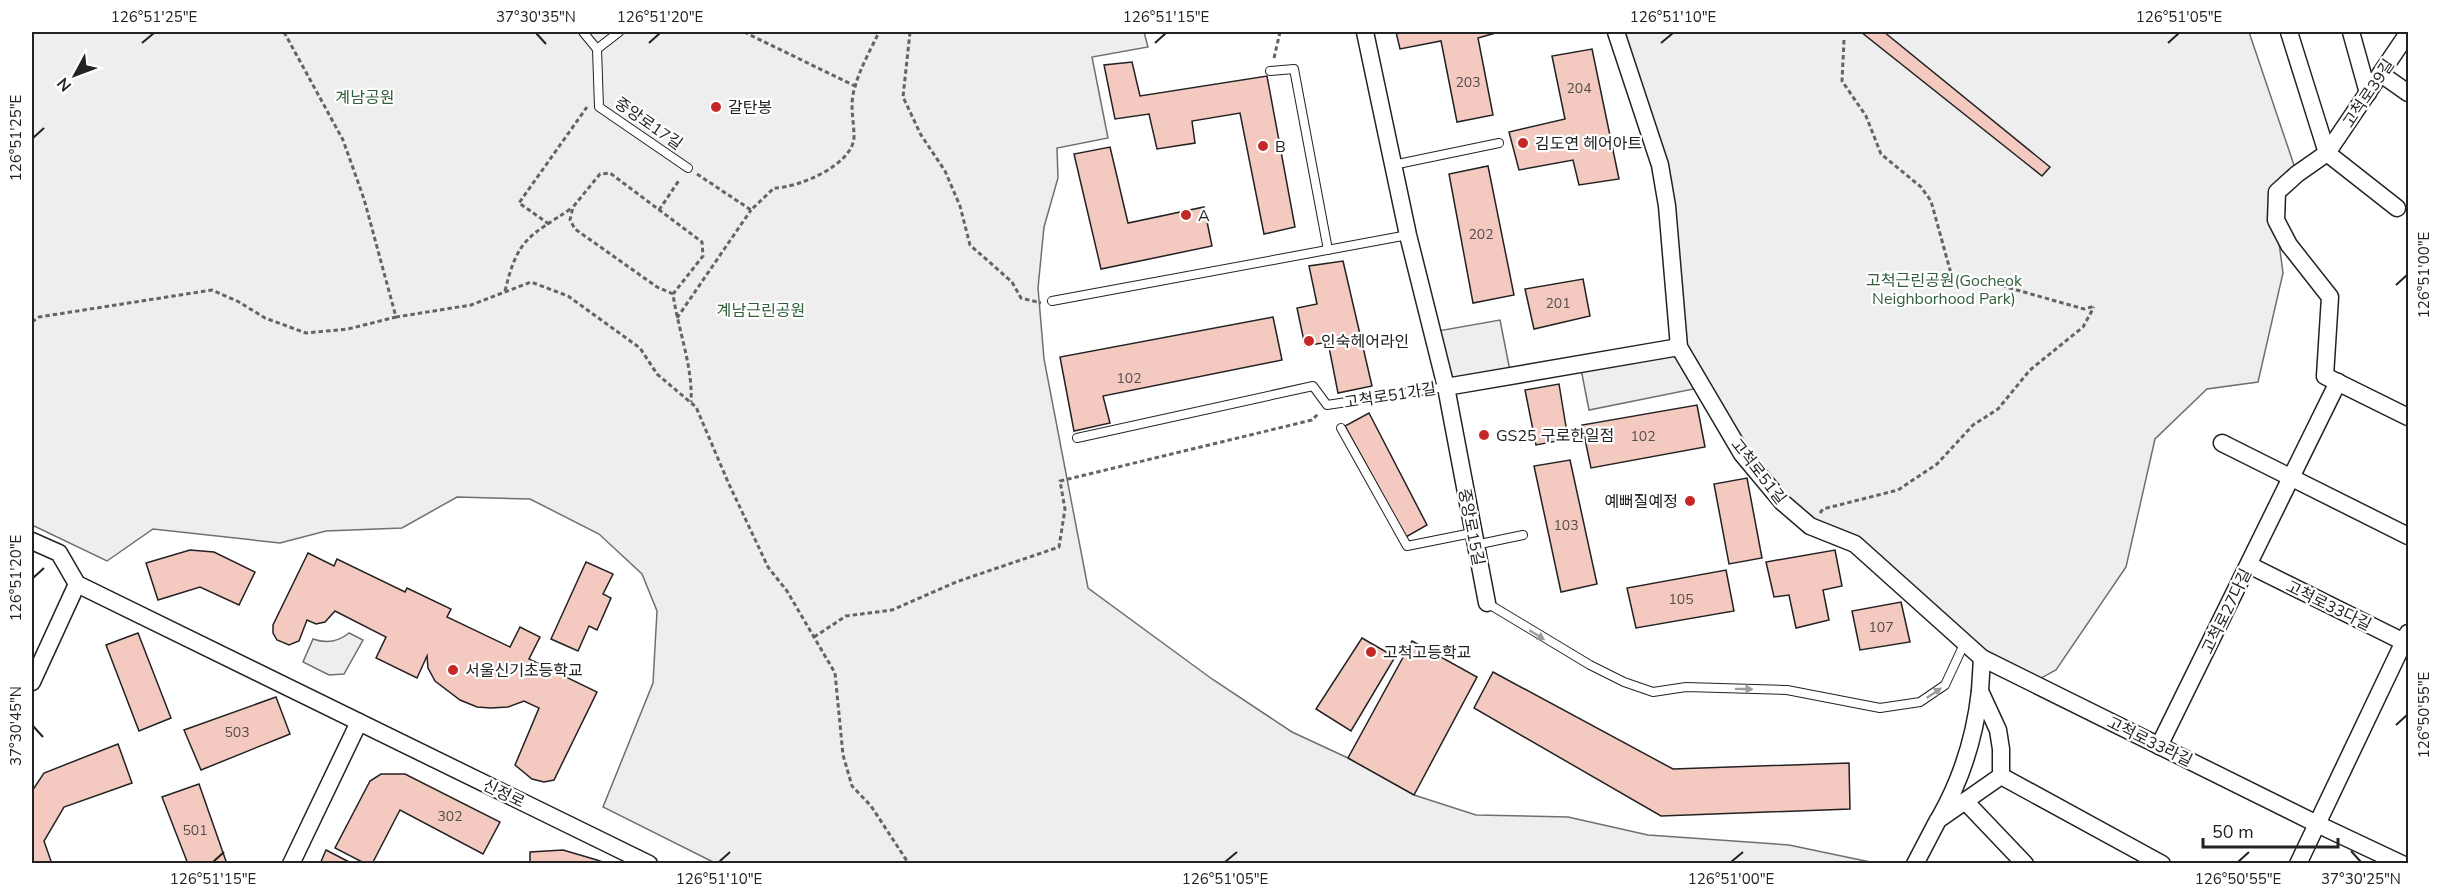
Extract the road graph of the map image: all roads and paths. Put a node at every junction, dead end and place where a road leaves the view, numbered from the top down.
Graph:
1 (284, 32) edge
2 (583, 32) edge
3 (619, 32) edge
4 (744, 32) edge
5 (879, 32) edge
6 (910, 32) edge
7 (1280, 32) edge
8 (1365, 32) edge
9 (1616, 32) edge
10 (2289, 32) edge
11 (2351, 32) edge
12 (2409, 33) edge
13 (1844, 40) dead end
14 (597, 49) junction
15 (1270, 71) joint
16 (2380, 74) junction
17 (855, 86) junction
18 (598, 91) junction
19 (2368, 93) junction
20 (2409, 93) edge
21 (1499, 143) dead end
22 (2327, 153) junction
23 (1393, 165) junction
24 (688, 168) junction
25 (573, 207) junction
26 (2397, 208) dead end
27 (659, 210) junction
28 (751, 210) junction
29 (549, 224) junction
30 (1408, 235) junction
31 (1328, 250) junction
32 (506, 291) junction
33 (673, 294) junction
34 (1052, 301) joint
35 (396, 317) junction
36 (676, 319) junction
37 (32, 322) edge
38 (1679, 347) junction
39 (2331, 379) junction
40 (1446, 387) junction
41 (691, 402) junction
42 (1327, 405) junction
43 (2409, 417) edge
44 (1341, 428) dead end
45 (1077, 438) dead end
46 (2222, 443) dead end
47 (2293, 476) junction
48 (1810, 526) junction
49 (1523, 535) dead end
50 (2409, 536) edge
51 (1473, 539) junction
52 (32, 541) edge
53 (2249, 565) junction
54 (77, 584) junction
55 (1487, 603) joint
56 (814, 637) junction
57 (2407, 640) edge
58 (1966, 642) junction
59 (1982, 658) junction
60 (32, 682) edge
61 (1980, 691) junction
62 (360, 722) junction
63 (2159, 746) junction
64 (2001, 776) junction
65 (1965, 801) junction
66 (1938, 820) junction
67 (2317, 824) junction
68 (291, 864) edge
69 (649, 864) edge
70 (909, 864) edge
71 (1915, 864) edge
72 (2025, 864) edge
73 (2162, 864) edge
74 (2298, 864) edge
75 (2402, 864) edge

1 - 35 path
2 - 14 lane
3 - 14 lane
4 - 17 path
5 - 17 path
6 - 34 path
7 - 15 path
8 - 23 street, 중앙로15길
9 - 38 street, 고척로51길
10 - 22 street, 고척로39길
11 - 19 street
12 - 16 street, 고척로39길
13 - 48 path
14 - 18 lane, 중앙로17길
15 - 31 lane
16 - 19 street, 고척로39길
16 - 20 street
17 - 28 path
18 - 24 lane, 중앙로17길
18 - 29 path
19 - 22 street, 고척로39길
21 - 23 lane
22 - 26 street
22 - 39 street, 고척로39길
23 - 30 street, 중앙로15길
24 - 27 path
24 - 28 path
25 - 27 path
25 - 29 path
25 - 33 path
27 - 33 path
28 - 36 path
29 - 32 path
30 - 31 lane
30 - 40 street, 중앙로15길
31 - 34 lane
32 - 35 path
32 - 41 path
33 - 36 path
35 - 37 path
36 - 41 path
38 - 40 street, 고척로51가길
38 - 48 street, 고척로51길
39 - 43 street
39 - 47 street, 고척로27다길
40 - 42 lane, 고척로51가길
40 - 51 street, 중앙로15길
41 - 56 path
42 - 45 lane, 고척로51가길
42 - 56 path
44 - 51 lane
46 - 47 street
47 - 50 street
47 - 53 street, 고척로27다길
48 - 58 street, 고척로51길
49 - 51 lane
51 - 55 street, 중앙로15길
52 - 54 street
53 - 57 street, 고척로33다길
53 - 63 street, 고척로27다길
54 - 60 street
54 - 62 street, 신정로
55 -> 58 lane, 중앙로15길
56 - 70 path
57 - 67 street
58 - 59 street, 고척로51길
59 - 61 street
59 - 63 street, 고척로33라길
61 - 64 street
61 - 66 street
62 - 68 street
62 - 69 street, 신정로
63 - 67 street, 고척로33라길
64 - 65 street
64 - 73 street
65 - 66 street
65 - 72 street
66 - 71 street
67 - 74 street
67 - 75 street, 고척로33라길

